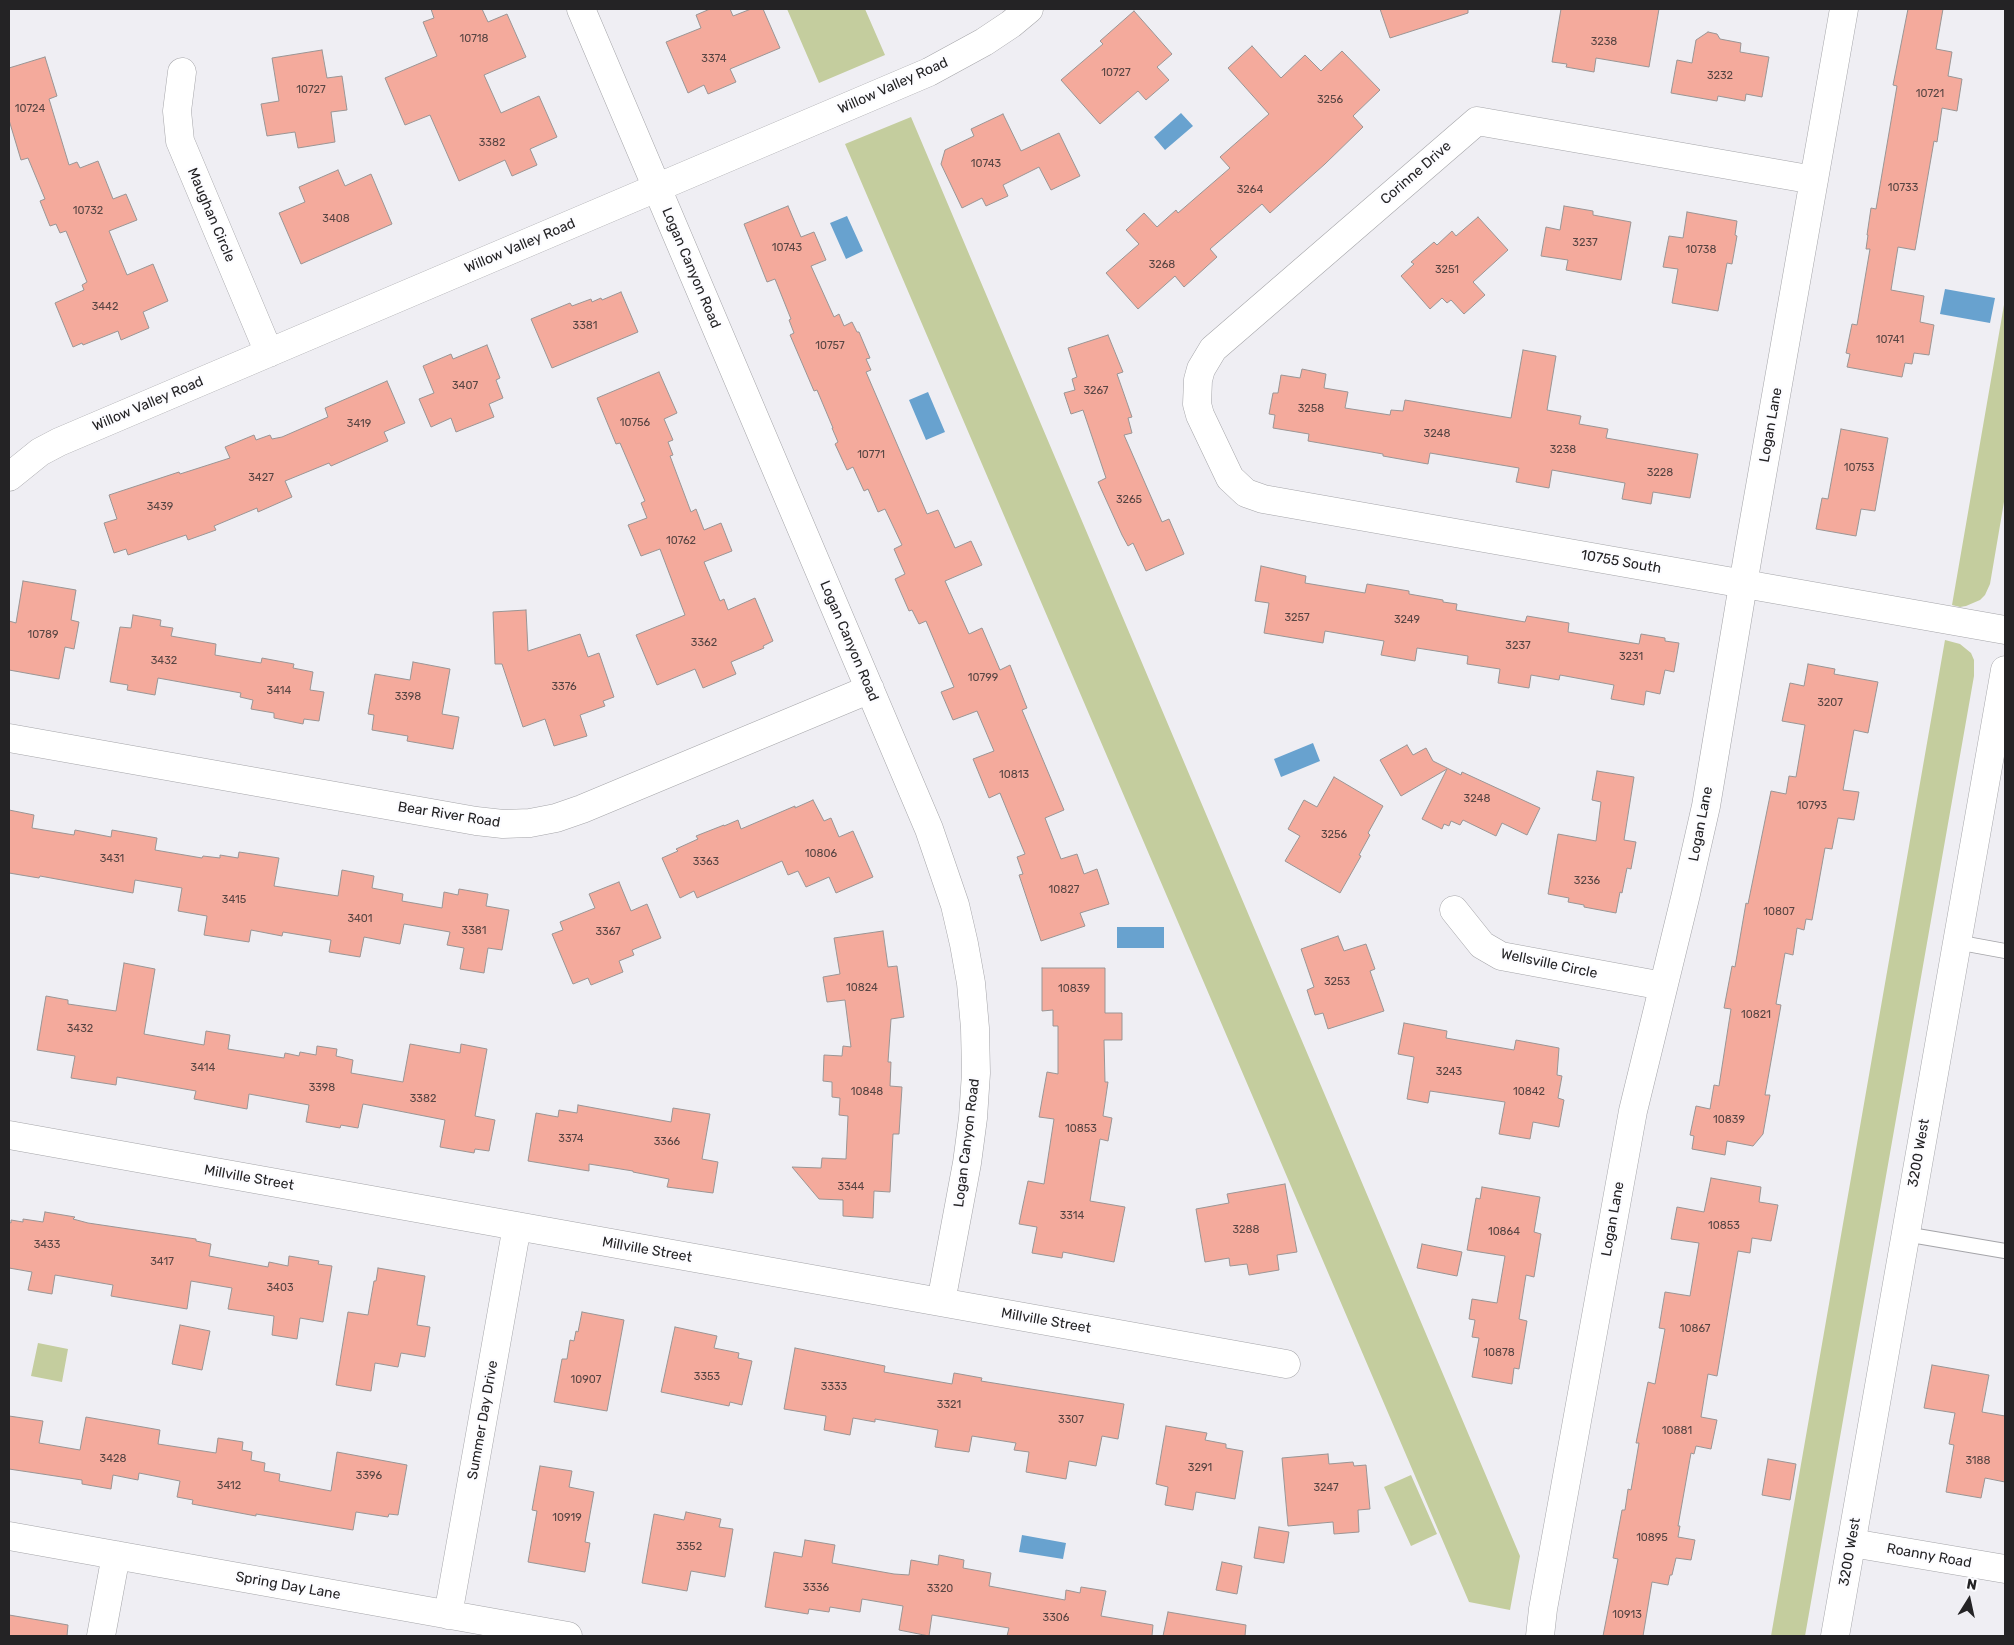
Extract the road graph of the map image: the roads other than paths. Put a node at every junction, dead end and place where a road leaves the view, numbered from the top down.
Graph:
1 (581, 9) edge
2 (1029, 9) edge
3 (1844, 9) edge
4 (182, 72) dead end
5 (1814, 180) junction
6 (657, 188) junction
7 (269, 353) junction
8 (9, 477) edge
9 (1240, 488) joint
10 (1743, 584) junction
11 (2005, 630) edge
12 (2005, 670) edge
13 (870, 689) junction
14 (9, 738) edge
15 (1454, 910) dead end
16 (1956, 942) junction
17 (2005, 951) edge
18 (1663, 986) junction
19 (9, 1134) edge
20 (517, 1226) junction
21 (1905, 1234) junction
22 (2005, 1251) edge
23 (941, 1302) junction
24 (1286, 1364) dead end
25 (9, 1536) edge
26 (1852, 1543) junction
27 (116, 1555) junction
28 (2005, 1569) edge
29 (448, 1615) junction
30 (101, 1636) edge
31 (568, 1636) edge
32 (1540, 1636) edge
33 (1836, 1636) edge

1 - 6 street, Logan Canyon Road
2 - 6 street, Willow Valley Road
3 - 5 street, Logan Lane
4 - 7 street, Maughan Circle
5 - 9 street, Corinne Drive
5 - 10 street, Logan Lane
6 - 7 street, Willow Valley Road
6 - 13 street, Logan Canyon Road
7 - 8 street, Willow Valley Road
9 - 10 street, 10755 South
10 - 11 street, 10755 South
10 - 18 street, Logan Lane
12 - 16 street, 3200 West
13 - 14 street, Bear River Road
13 - 23 street, Logan Canyon Road
15 - 18 street, Wellsville Circle
16 - 17 lane
16 - 21 street, 3200 West
18 - 32 street, Logan Lane
19 - 20 street, Millville Street
20 - 23 street, Millville Street
20 - 29 street, Summer Day Drive
21 - 22 lane
21 - 26 street, 3200 West
23 - 24 street, Millville Street
25 - 27 street, Spring Day Lane
26 - 28 street, Roanny Road
26 - 33 street, 3200 West
27 - 29 street, Spring Day Lane
27 - 30 street
29 - 31 street, Spring Day Lane

